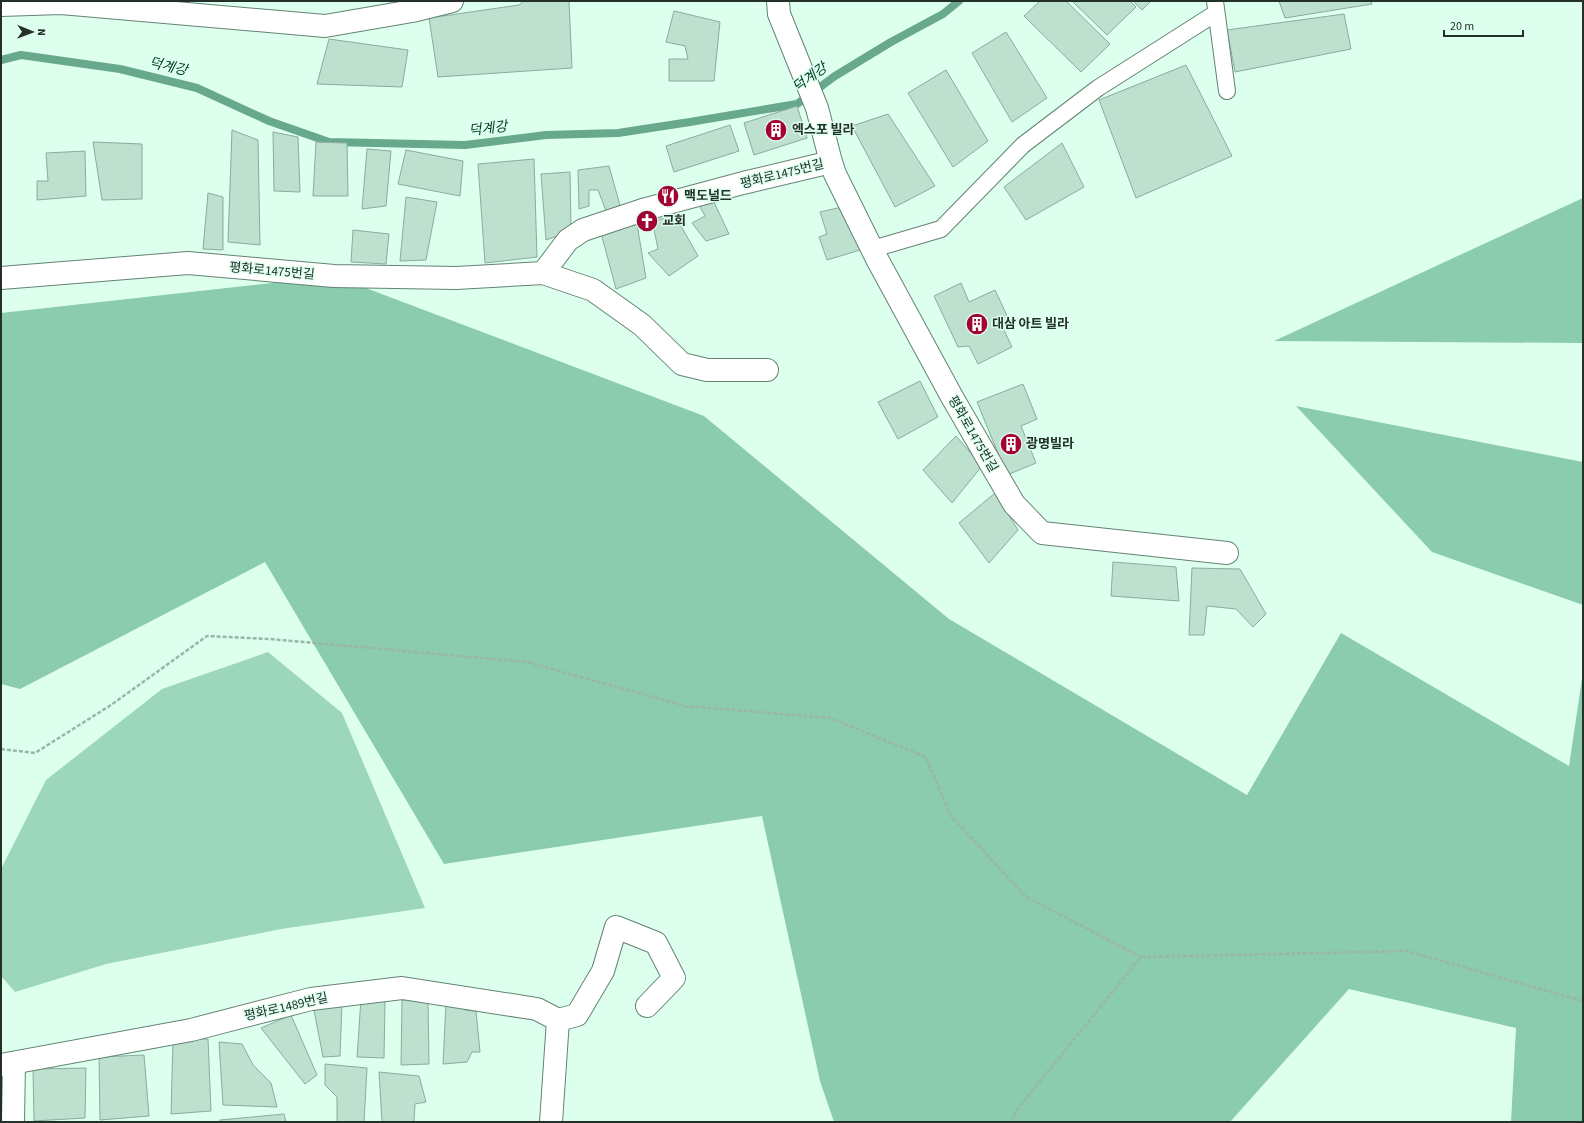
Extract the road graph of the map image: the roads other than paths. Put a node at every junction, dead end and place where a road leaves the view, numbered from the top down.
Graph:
1 (452, 1) edge
2 (1, 5) edge
3 (778, 7) edge
4 (1216, 7) edge
5 (1227, 91) dead end
6 (831, 162) junction
7 (873, 250) junction
8 (543, 273) junction
9 (1, 278) edge
10 (767, 370) dead end
11 (1227, 553) dead end
12 (647, 1006) dead end
13 (558, 1020) junction
14 (7, 1064) edge
15 (13, 1122) edge
16 (551, 1122) edge

1 - 2 street
3 - 6 street, 평화로1475번길
4 - 5 lane
4 - 7 lane
6 - 7 street, 평화로1475번길
6 - 8 street, 평화로1475번길
7 - 11 street, 평화로1475번길
8 - 9 street, 평화로1475번길
8 - 10 street, 평화로1475번길
12 - 13 street
13 - 14 street, 평화로1489번길
13 - 16 street
14 - 15 street, 평화로1489번길

